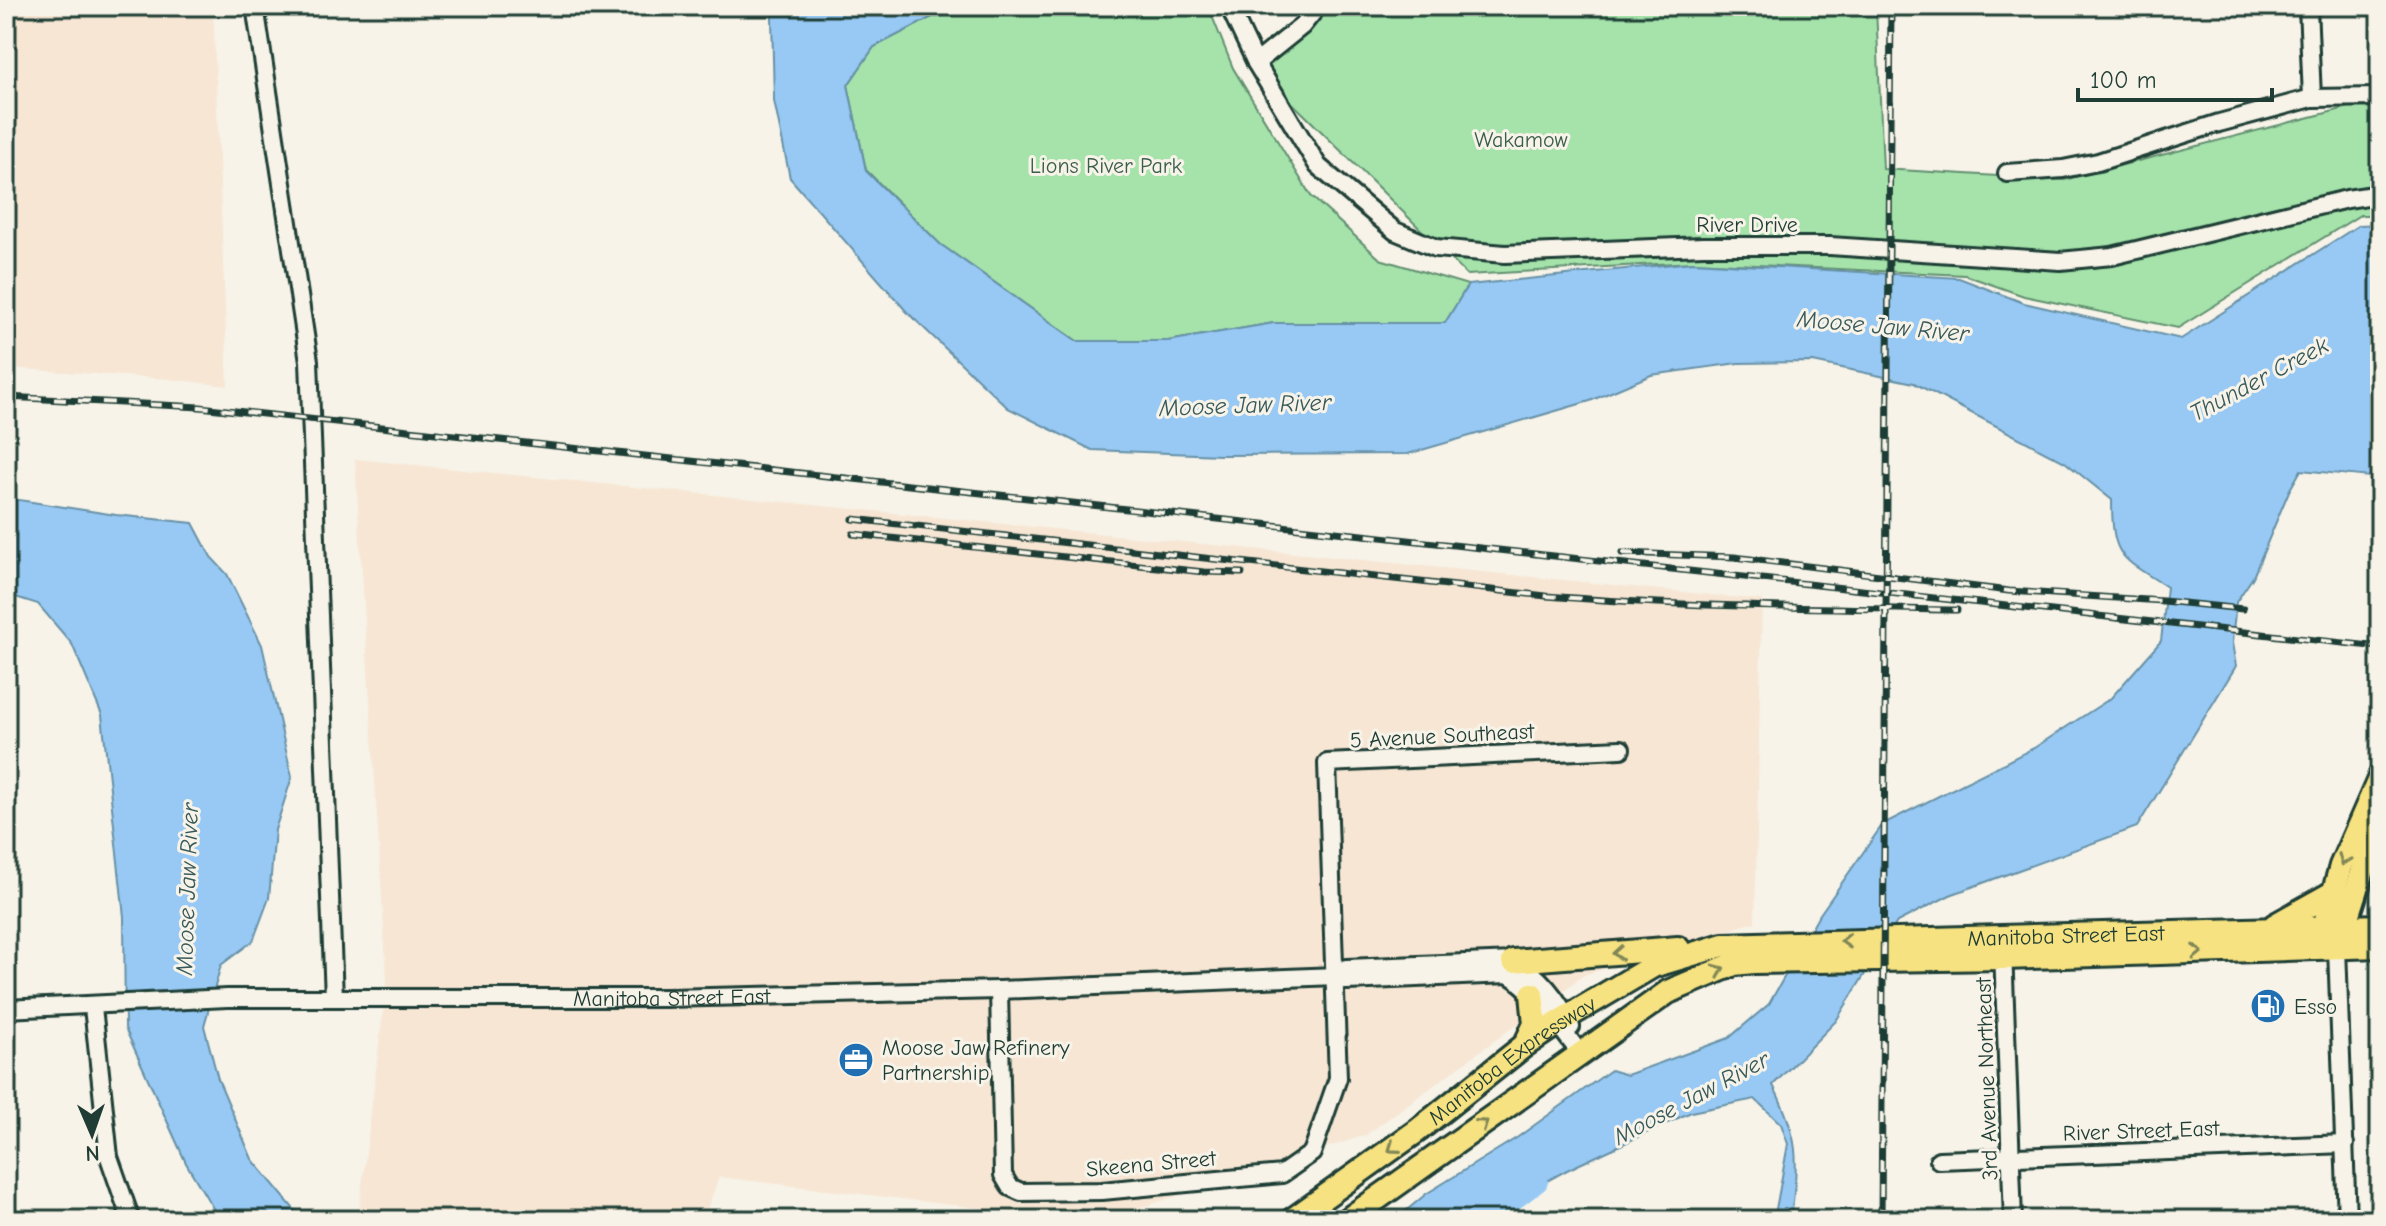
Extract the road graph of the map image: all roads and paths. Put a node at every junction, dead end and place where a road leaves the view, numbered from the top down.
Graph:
1 (255, 6) edge
2 (1229, 6) edge
3 (1318, 6) edge
4 (2308, 6) edge
5 (1256, 63) junction
6 (2380, 97) edge
7 (2312, 98) junction
8 (2007, 173) dead end
9 (2380, 194) edge
10 (1621, 749) dead end
11 (2380, 777) edge
12 (2380, 827) edge
13 (2380, 845) edge
14 (2380, 853) edge
15 (2334, 892) junction
16 (2380, 926) edge
17 (2267, 929) junction
18 (2336, 934) junction
19 (1723, 945) junction
20 (2380, 946) edge
21 (2003, 947) junction
22 (1752, 953) junction
23 (1513, 961) junction
24 (1336, 972) junction
25 (999, 990) junction
26 (1532, 994) junction
27 (334, 998) junction
28 (93, 1007) junction
29 (6, 1009) edge
30 (1561, 1020) junction
31 (1525, 1045) junction
32 (1582, 1055) junction
33 (2345, 1144) junction
34 (2010, 1157) junction
35 (1939, 1160) dead end
36 (131, 1220) edge
37 (1292, 1220) edge
38 (1347, 1220) edge
39 (2013, 1220) edge
40 (2347, 1220) edge

1 - 27 street
2 - 5 street, River Drive
3 - 5 street
4 - 7 street
5 - 9 street, River Drive
6 - 7 street
7 - 8 street
10 - 24 street, 5 Avenue Southeast
11 -> 15 main road
12 - 18 main road
13 - 14 main road
15 - 17 main road
15 - 18 main road
16 - 18 main road, Manitoba Street East
17 - 18 main road, Manitoba Street East
17 - 21 main road, Manitoba Street East
18 - 20 main road, Manitoba Street East
21 -> 18 main road, Manitoba Street East
18 - 33 street
19 - 22 main road, Manitoba Expressway
19 -> 23 main road
19 - 30 main road, Manitoba Expressway
21 - 22 main road, Manitoba Street East
21 - 34 street, 3rd Avenue Northeast
32 -> 22 main road, Manitoba Expressway
23 - 24 street, Manitoba Street East
23 - 30 street, Manitoba Street East
24 - 25 street, Manitoba Street East
24 - 25 street, Skeena Street
24 - 26 street, Manitoba Street East
25 - 27 street, Manitoba Street East
26 - 30 street, Manitoba Street East
26 - 31 main road
27 - 28 street, Manitoba Street East
28 - 29 street, Manitoba Street East
28 - 36 street
30 - 31 main road, Manitoba Expressway
30 - 32 street, Manitoba Street East
31 -> 37 main road, Manitoba Expressway
38 -> 32 main road, Manitoba Expressway
33 - 34 street, River Street East
33 - 40 street
34 - 35 street, River Street East
34 - 39 street, 3rd Avenue Northeast

